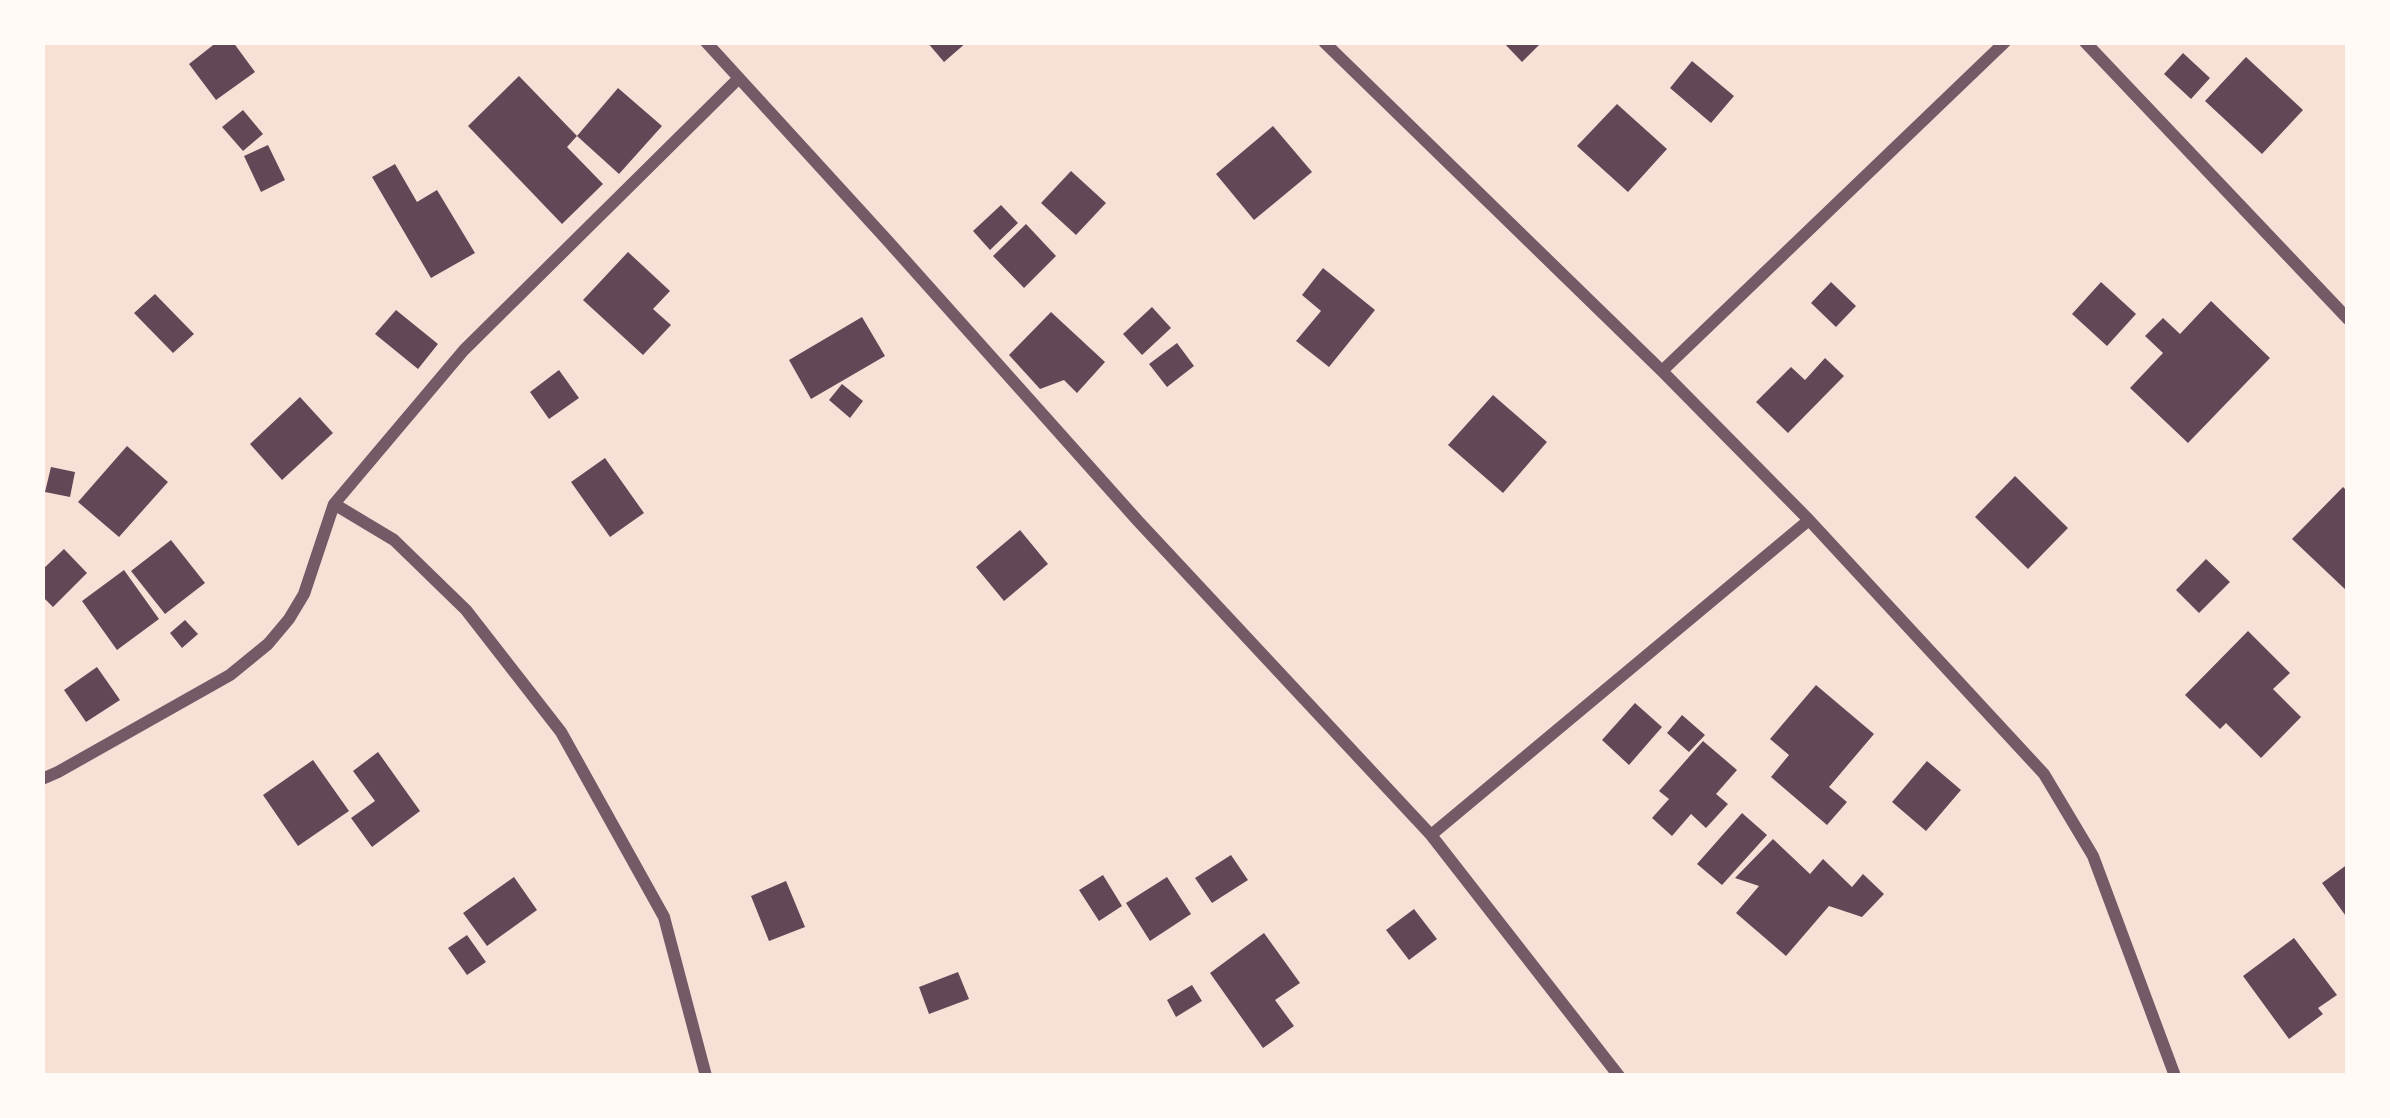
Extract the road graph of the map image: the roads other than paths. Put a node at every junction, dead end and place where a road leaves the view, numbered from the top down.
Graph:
1 (706, 42) edge
2 (1324, 42) edge
3 (2005, 42) edge
4 (2084, 42) edge
5 (739, 78) junction
6 (2348, 319) edge
7 (1662, 371) junction
8 (334, 504) junction
9 (1809, 520) junction
10 (42, 778) edge
11 (1431, 835) junction
12 (706, 1076) edge
13 (1619, 1076) edge
14 (2175, 1076) edge

1 - 5 street
2 - 7 street
3 - 7 street
4 - 6 street
5 - 8 street
5 - 11 street
7 - 9 street
8 - 10 street
8 - 12 street
9 - 11 street
9 - 14 street
11 - 13 street

